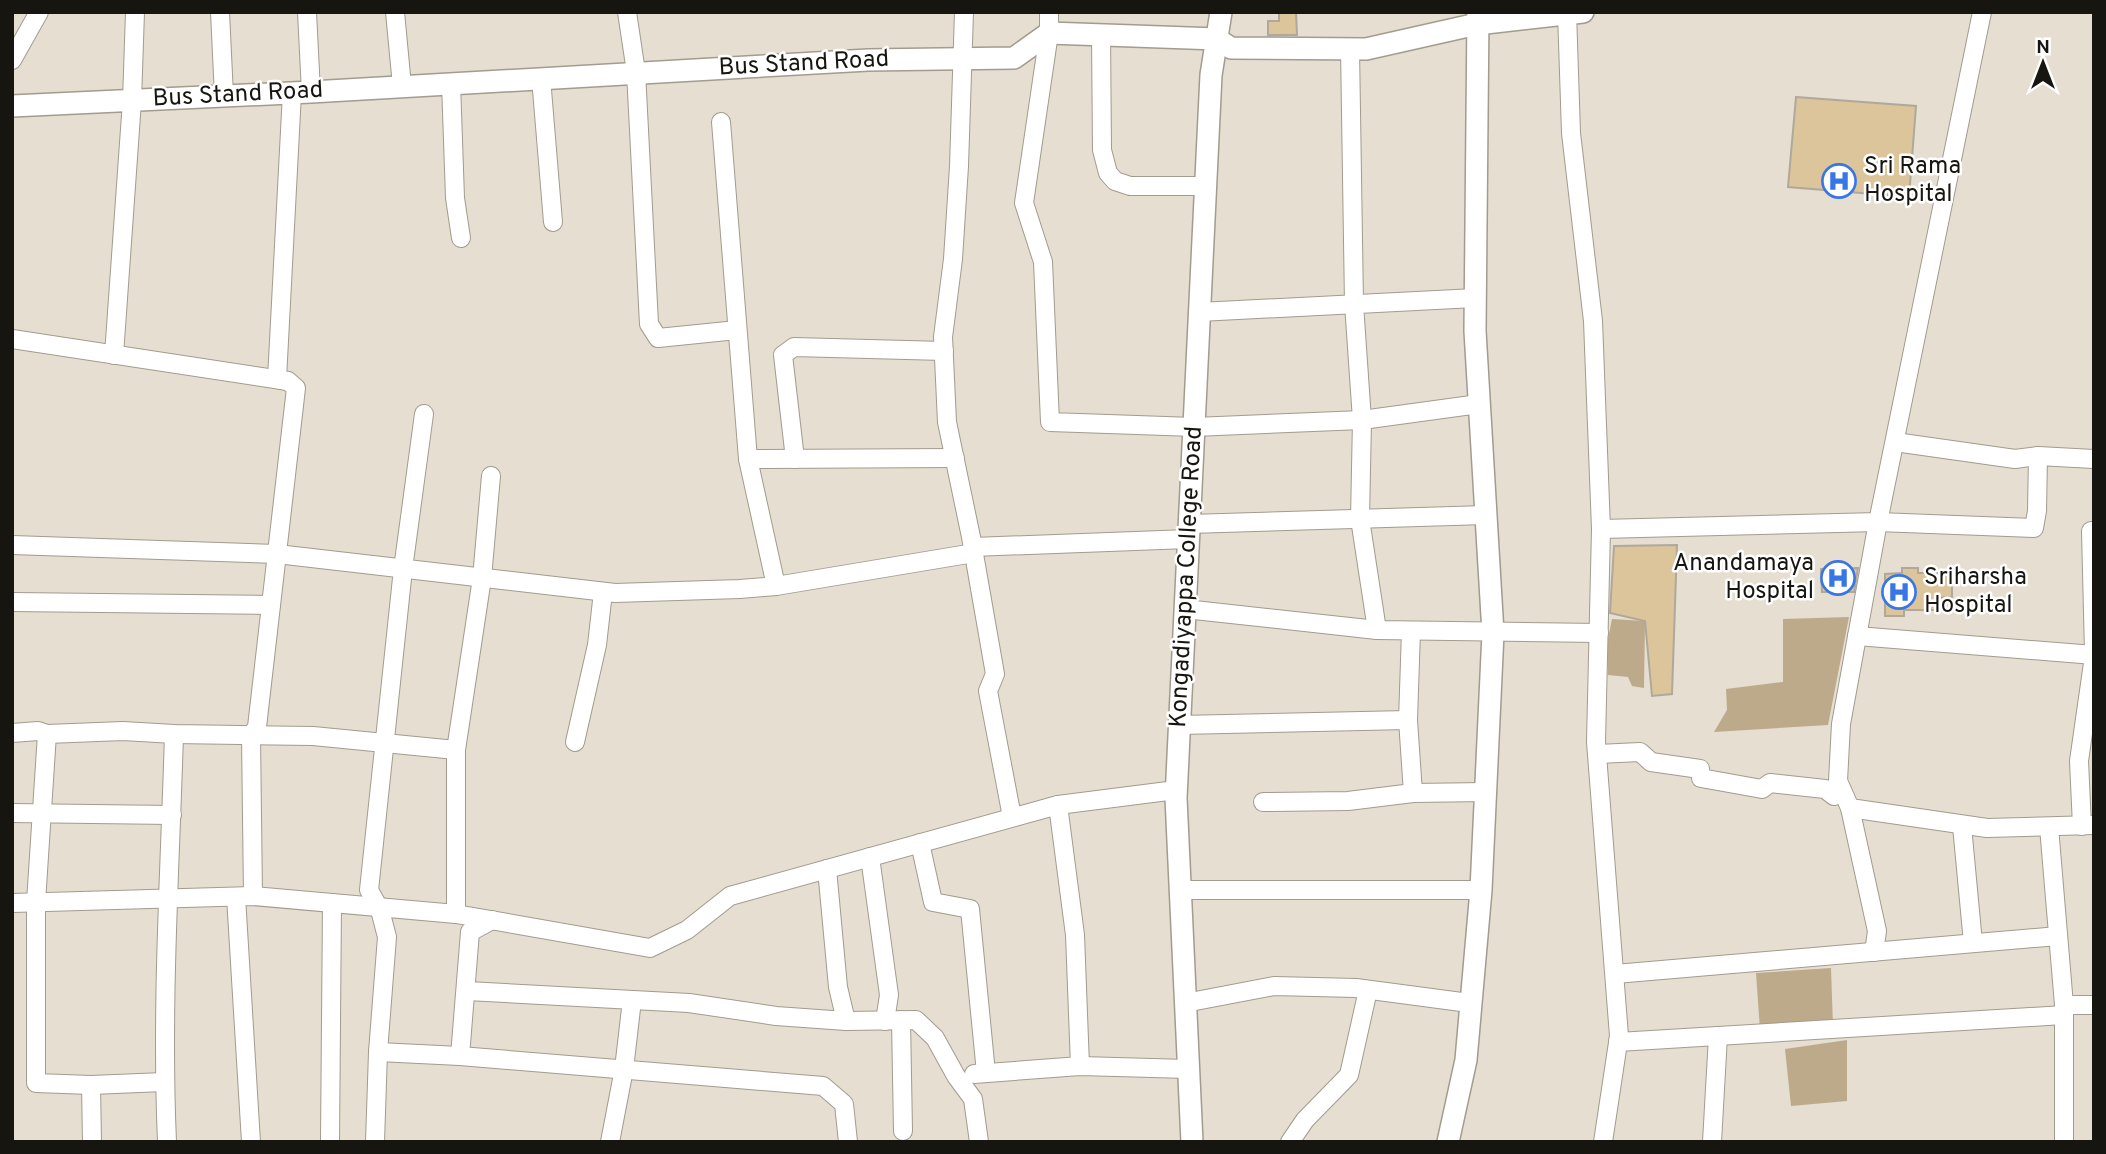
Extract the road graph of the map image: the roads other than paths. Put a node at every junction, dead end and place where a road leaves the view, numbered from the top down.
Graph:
1 (39, 12) edge
2 (135, 12) edge
3 (219, 12) edge
4 (307, 12) edge
5 (395, 12) edge
6 (627, 12) edge
7 (964, 12) edge
8 (1221, 12) edge
9 (1982, 12) edge
10 (1572, 13) edge
11 (1478, 18) edge
12 (1049, 23) edge
13 (1101, 35) junction
14 (1217, 39) junction
15 (1350, 48) junction
16 (962, 58) junction
17 (12, 60) edge
18 (636, 72) junction
19 (541, 78) junction
20 (451, 83) junction
21 (402, 86) junction
22 (302, 92) junction
23 (223, 96) junction
24 (132, 101) junction
25 (12, 106) edge
26 (721, 122) dead end
27 (1206, 187) junction
28 (553, 222) dead end
29 (461, 238) dead end
30 (1475, 298) junction
31 (1354, 304) junction
32 (1199, 312) junction
33 (737, 330) junction
34 (12, 339) edge
35 (944, 351) junction
36 (114, 355) junction
37 (288, 381) junction
38 (1479, 404) junction
39 (424, 414) dead end
40 (1362, 420) junction
41 (1194, 427) junction
42 (1895, 442) junction
43 (2038, 456) junction
44 (955, 458) junction
45 (2094, 458) edge
46 (795, 459) junction
47 (748, 460) junction
48 (491, 476) dead end
49 (1486, 514) junction
50 (1360, 519) junction
51 (1878, 522) junction
52 (1601, 529) junction
53 (2094, 531) edge
54 (1189, 532) junction
55 (12, 545) edge
56 (974, 550) junction
57 (277, 554) junction
58 (403, 569) junction
59 (482, 578) junction
60 (776, 586) junction
61 (603, 592) junction
62 (12, 602) edge
63 (271, 605) junction
64 (1185, 609) junction
65 (1377, 630) junction
66 (1411, 631) junction
67 (1493, 633) junction
68 (1599, 633) junction
69 (1857, 636) junction
70 (2094, 655) edge
71 (1408, 720) junction
72 (1179, 725) junction
73 (12, 733) edge
74 (47, 734) junction
75 (174, 734) junction
76 (251, 736) junction
77 (575, 742) dead end
78 (386, 743) junction
79 (457, 750) junction
80 (1598, 754) junction
81 (1176, 790) junction
82 (1486, 792) junction
83 (1413, 793) junction
84 (1847, 801) junction
85 (1263, 802) dead end
86 (1058, 805) junction
87 (42, 812) junction
88 (12, 813) edge
89 (172, 815) junction
90 (1012, 817) junction
91 (1962, 825) junction
92 (2088, 825) edge
93 (2049, 827) junction
94 (920, 843) junction
95 (870, 857) junction
96 (827, 869) junction
97 (1180, 890) junction
98 (1481, 890) junction
99 (244, 897) junction
100 (168, 899) junction
101 (36, 902) junction
102 (12, 903) edge
103 (332, 903) junction
104 (378, 906) junction
105 (456, 914) junction
106 (492, 920) junction
107 (2058, 936) junction
108 (1973, 943) junction
109 (1874, 952) junction
110 (1615, 974) junction
111 (1368, 990) junction
112 (467, 991) junction
113 (632, 1000) junction
114 (1185, 1003) junction
115 (1469, 1003) junction
116 (2094, 1005) edge
117 (2064, 1010) junction
118 (846, 1021) junction
119 (893, 1021) junction
120 (1718, 1035) junction
121 (1618, 1042) junction
122 (378, 1052) junction
123 (460, 1055) junction
124 (1080, 1066) junction
125 (624, 1069) junction
126 (1188, 1069) junction
127 (986, 1073) junction
128 (956, 1076) junction
129 (164, 1082) junction
130 (90, 1085) junction
131 (903, 1130) dead end
132 (92, 1142) edge
133 (167, 1142) edge
134 (251, 1142) edge
135 (330, 1142) edge
136 (375, 1142) edge
137 (610, 1142) edge
138 (848, 1142) edge
139 (979, 1142) edge
140 (1192, 1142) edge
141 (1290, 1142) edge
142 (1448, 1142) edge
143 (1603, 1142) edge
144 (1712, 1142) edge
145 (2064, 1142) edge

1 - 17 street
2 - 24 street
3 - 23 street
4 - 22 street
5 - 21 street
6 - 18 street
7 - 16 street
8 - 14 street, Kongadiyappa College Road
9 - 42 street
10 - 11 street
10 - 52 street
11 - 15 street
11 - 30 street
12 - 13 street
12 - 16 street, Bus Stand Road
12 - 41 street
13 - 14 street
13 - 27 street
14 - 15 street
14 - 27 street, Kongadiyappa College Road
15 - 31 street
16 - 18 street, Bus Stand Road
16 - 35 street
18 - 19 street, Bus Stand Road
18 - 33 street
19 - 20 street, Bus Stand Road
19 - 28 street
20 - 21 street, Bus Stand Road
20 - 29 street
21 - 22 street, Bus Stand Road
22 - 23 street, Bus Stand Road
22 - 37 street
23 - 24 street, Bus Stand Road
24 - 25 street, Bus Stand Road
24 - 36 street
26 - 33 street
27 - 32 street, Kongadiyappa College Road
30 - 31 street
30 - 38 street
31 - 32 street
31 - 40 street
32 - 41 street, Kongadiyappa College Road
33 - 47 street
34 - 36 street
35 - 44 street
35 - 46 street
36 - 37 street
37 - 57 street
38 - 40 street
38 - 49 street
39 - 58 street
40 - 41 street
40 - 50 street
41 - 54 street, Kongadiyappa College Road
42 - 43 street
42 - 51 street
43 - 45 street
43 - 51 street
44 - 46 street
44 - 56 street
46 - 47 street
47 - 60 street
48 - 59 street
49 - 50 street
49 - 67 street
50 - 54 street
50 - 65 street
51 - 52 street
51 - 69 street
52 - 68 street
53 - 70 street
54 - 56 street
54 - 64 street, Kongadiyappa College Road
55 - 57 street
56 - 60 street
56 - 90 street
57 - 58 street
57 - 63 street
58 - 59 street
58 - 78 street
59 - 61 street
59 - 79 street
60 - 61 street
61 - 77 street
62 - 63 street
63 - 76 street
64 - 65 street
64 - 72 street, Kongadiyappa College Road
65 - 66 street
66 - 67 street
66 - 71 street
67 - 68 street
67 - 82 street
68 - 80 street
69 - 70 street
69 - 84 street
70 - 92 street
71 - 72 street
71 - 83 street
72 - 81 street, Kongadiyappa College Road
73 - 74 street
74 - 75 street
74 - 87 street
75 - 76 street
75 - 89 street
76 - 78 street
76 - 99 street
78 - 79 street
78 - 104 street
79 - 105 street
80 - 84 street
80 - 110 street
81 - 86 street
81 - 97 street, Kongadiyappa College Road
82 - 83 street
82 - 98 street
83 - 85 street
84 - 91 street
84 - 109 street
86 - 90 street
86 - 124 street
87 - 88 street
87 - 89 street
87 - 101 street
89 - 100 street
90 - 94 street
91 - 93 street
91 - 108 street
92 - 93 street
93 - 107 street
94 - 95 street
94 - 127 street
95 - 96 street
95 - 119 street
96 - 106 street
96 - 118 street
97 - 98 street
97 - 114 street, Kongadiyappa College Road
98 - 115 street
99 - 100 street
99 - 103 street
99 - 134 street
100 - 101 street
100 - 129 street
101 - 102 street
101 - 130 street
103 - 104 street
103 - 135 street
104 - 105 street
104 - 122 street
105 - 106 street
106 - 112 street
107 - 108 street
107 - 117 street
108 - 109 street
109 - 110 street
110 - 121 street
111 - 114 street
111 - 115 street
111 - 141 street
112 - 113 street
112 - 123 street
113 - 118 street
113 - 125 street
114 - 126 street, Kongadiyappa College Road
115 - 142 street
116 - 117 street
117 - 120 street
117 - 145 street
118 - 119 street
119 - 128 street
119 - 131 street
120 - 121 street
120 - 144 street
121 - 143 street
122 - 123 street
122 - 136 street
123 - 125 street
124 - 126 street
124 - 127 street
125 - 137 street
125 - 138 street
126 - 140 street, Kongadiyappa College Road
127 - 128 street
128 - 139 street
129 - 130 street
129 - 133 street
130 - 132 street

